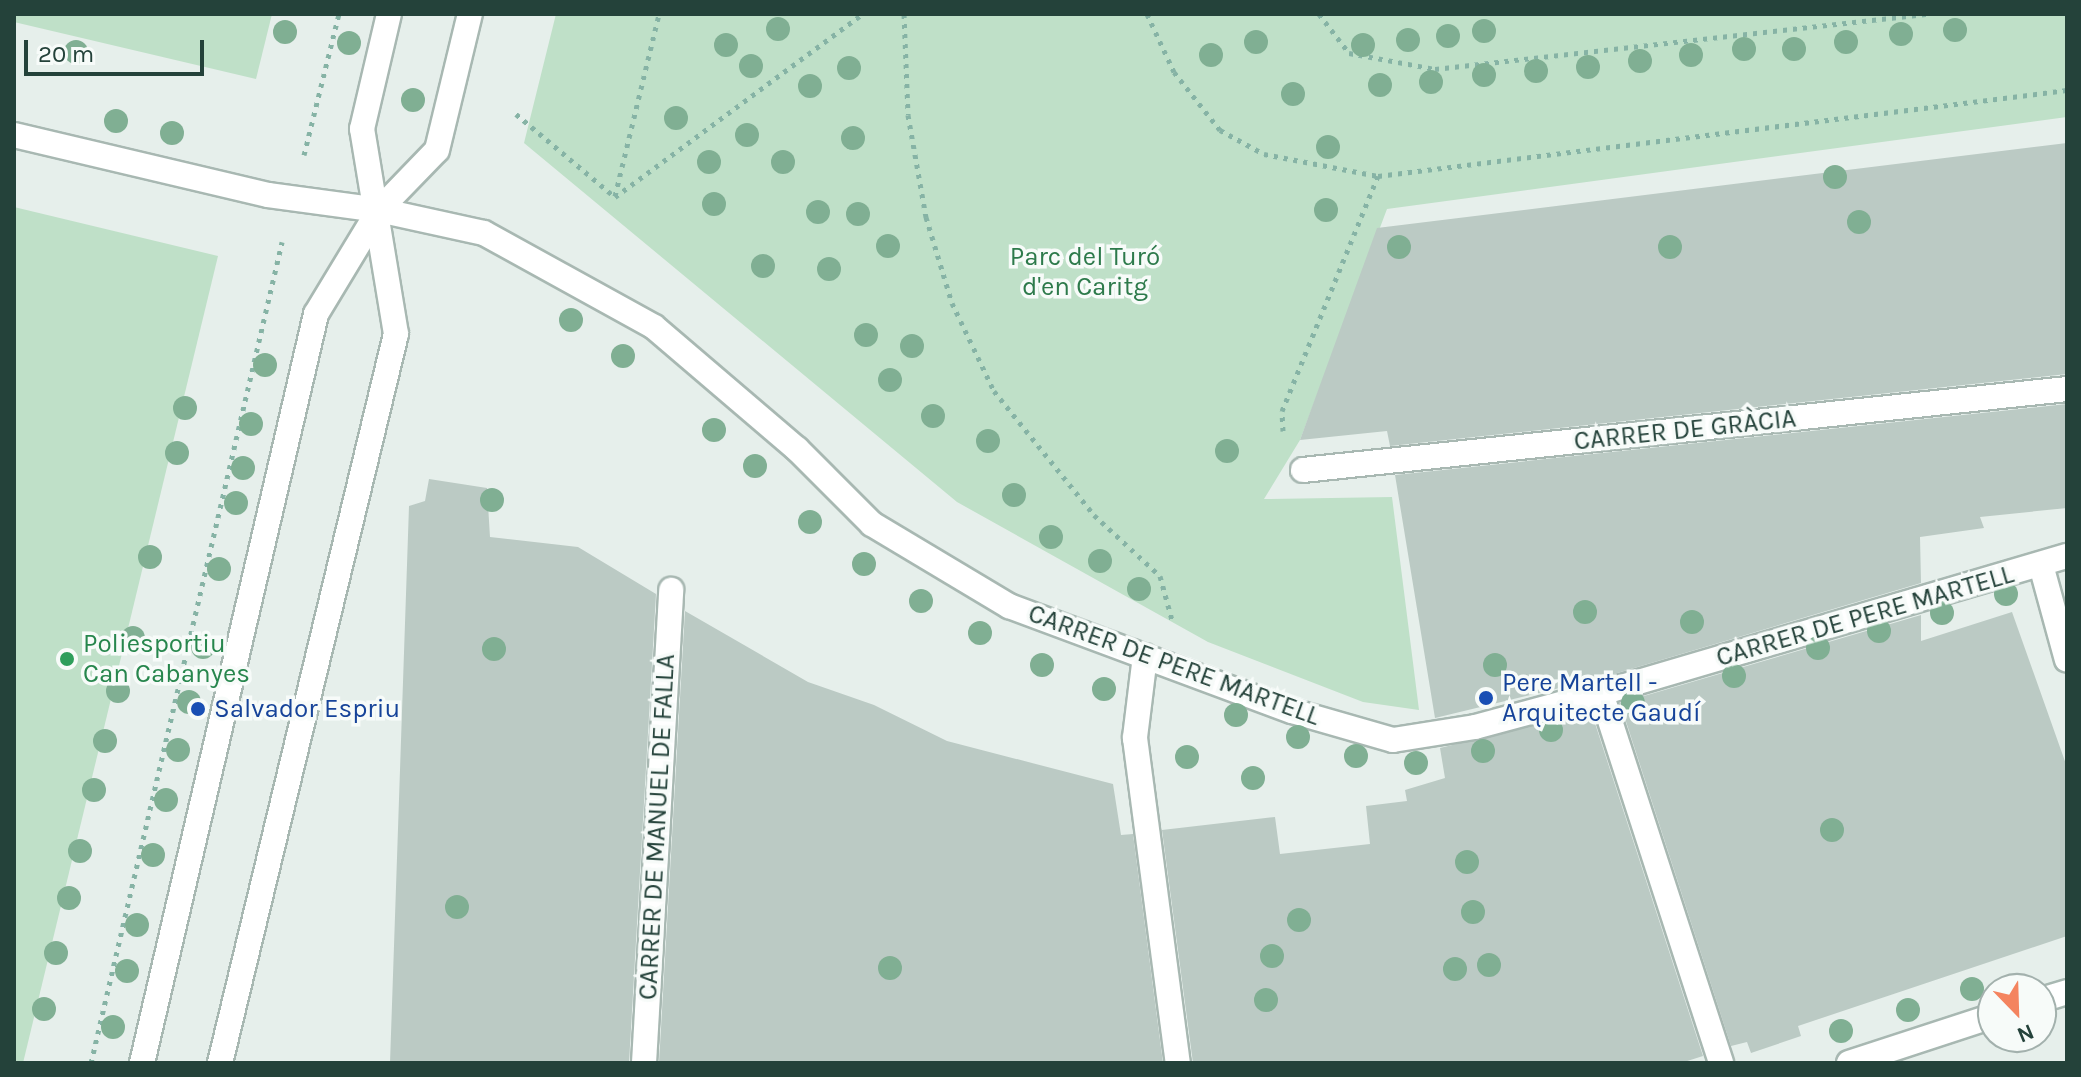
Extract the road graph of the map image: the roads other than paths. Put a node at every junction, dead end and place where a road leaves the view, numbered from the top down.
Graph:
1 (389, 14) edge
2 (470, 14) edge
3 (14, 135) edge
4 (379, 210) junction
5 (2067, 389) edge
6 (1303, 470) dead end
7 (2067, 556) edge
8 (2041, 565) junction
9 (671, 590) dead end
10 (1145, 656) junction
11 (2067, 660) edge
12 (1601, 693) junction
13 (1977, 1021) edge
14 (142, 1063) edge
15 (220, 1063) edge
16 (644, 1063) edge
17 (1178, 1063) edge
18 (1721, 1063) edge
19 (1849, 1063) edge

1 - 4 street
2 - 4 street
3 - 4 street, CARRER DE PERE MARTELL
4 - 10 street, CARRER DE PERE MARTELL
4 - 14 street
4 - 15 street
5 - 6 street, CARRER DE GRÀCIA
7 - 8 street, CARRER DE PERE MARTELL
8 - 11 street
8 - 12 street, CARRER DE PERE MARTELL
9 - 16 street, CARRER DE MANUEL DE FALLA
10 - 12 street, CARRER DE PERE MARTELL
10 - 17 street
12 - 18 street
13 - 19 street

